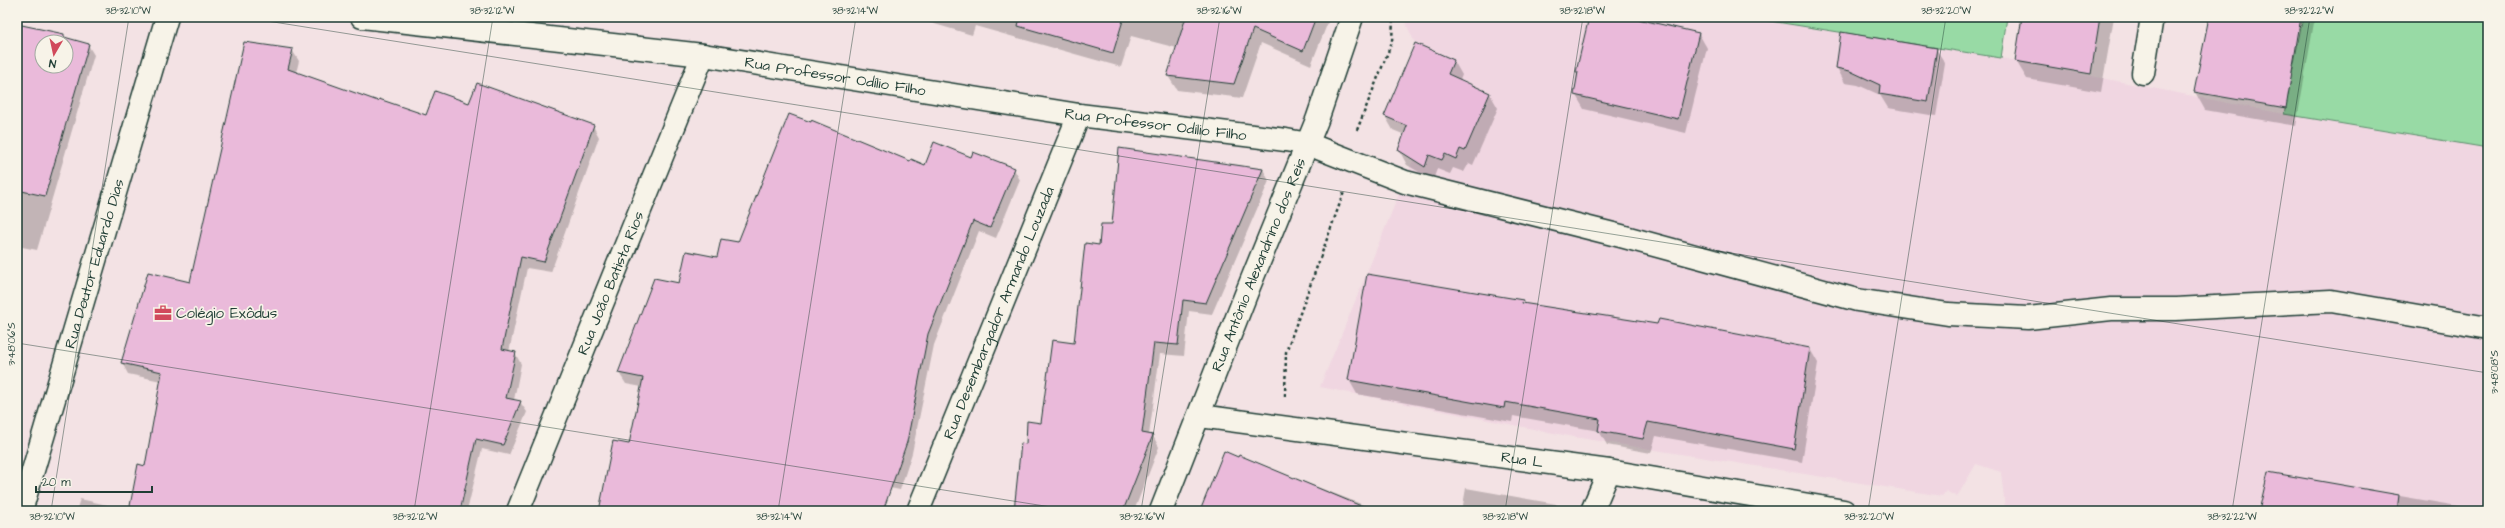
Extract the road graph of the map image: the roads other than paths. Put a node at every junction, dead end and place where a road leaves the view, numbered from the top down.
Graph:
1 (168, 17) edge
2 (362, 17) edge
3 (1352, 17) edge
4 (2152, 17) edge
5 (703, 55) junction
6 (2143, 73) dead end
7 (1079, 115) junction
8 (1308, 144) junction
9 (2488, 328) edge
10 (1200, 416) junction
11 (1609, 471) junction
12 (21, 511) edge
13 (518, 511) edge
14 (918, 511) edge
15 (1161, 511) edge
16 (1592, 511) edge
17 (1844, 511) edge

1 - 12 street, Rua Doutor Eduardo Dias
2 - 5 street, Rua Professor Odílio Filho
3 - 8 street, Rua Antônio Alexandrino dos Reis
4 - 6 street
5 - 7 street, Rua Professor Odílio Filho
5 - 13 street, Rua João Batista Rios
7 - 8 street, Rua Professor Odílio Filho
7 - 14 street, Rua Desembargador Armando Louzada
8 - 9 street, Rua Professor Odílio Filho
8 - 10 street, Rua Antônio Alexandrino dos Reis
10 - 11 street, Rua L
10 - 15 street, Rua Antônio Alexandrino dos Reis
11 - 16 street
11 - 17 street, Rua L

